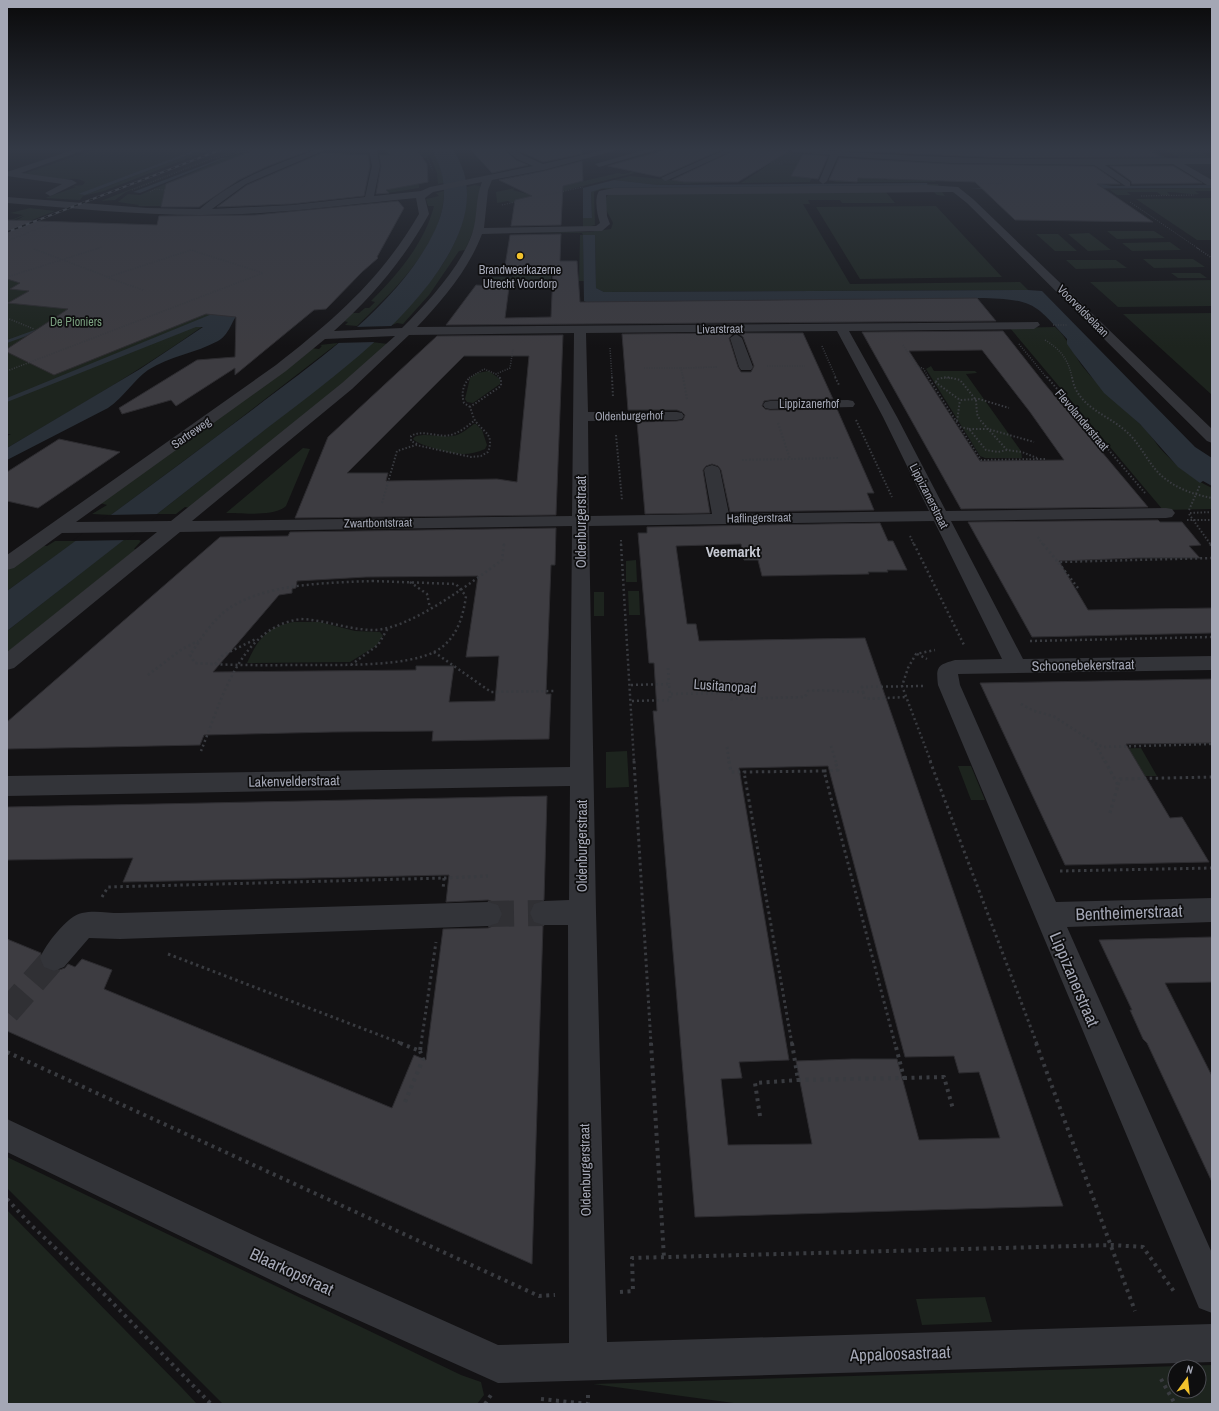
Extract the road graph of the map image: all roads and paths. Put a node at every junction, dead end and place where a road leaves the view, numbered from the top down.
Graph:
1 (275, 216) edge
2 (319, 216) dead end
3 (423, 216) edge
4 (481, 216) edge
5 (602, 216) edge
6 (985, 216) edge
7 (1150, 216) edge
8 (274, 219) junction
9 (174, 222) dead end
10 (46, 225) dead end
11 (478, 231) junction
12 (7, 241) edge
13 (102, 246) dead end
14 (34, 249) dead end
15 (1212, 258) edge
16 (60, 259) junction
17 (7, 276) edge
18 (108, 278) junction
19 (143, 290) dead end
20 (7, 318) edge
21 (1034, 325) joint
22 (1070, 325) dead end
23 (841, 327) junction
24 (34, 329) dead end
25 (580, 330) junction
26 (1007, 330) junction
27 (398, 333) junction
28 (328, 334) junction
29 (736, 338) dead end
30 (901, 341) dead end
31 (513, 347) dead end
32 (610, 347) dead end
33 (766, 366) dead end
34 (805, 366) dead end
35 (718, 367) dead end
36 (746, 367) dead end
37 (644, 368) dead end
38 (681, 368) junction
39 (7, 371) edge
40 (496, 374) junction
41 (931, 382) junction
42 (936, 382) junction
43 (960, 400) junction
44 (976, 400) junction
45 (848, 404) dead end
46 (771, 405) joint
47 (688, 406) dead end
48 (470, 407) junction
49 (1009, 408) dead end
50 (677, 416) dead end
51 (580, 417) junction
52 (614, 417) junction
53 (475, 420) junction
54 (957, 422) junction
55 (960, 426) junction
56 (969, 429) junction
57 (988, 429) junction
58 (1212, 438) edge
59 (1034, 442) dead end
60 (417, 444) junction
61 (1007, 450) junction
62 (839, 458) dead end
63 (790, 459) junction
64 (1038, 459) junction
65 (1046, 459) dead end
66 (742, 460) dead end
67 (712, 470) dead end
68 (1200, 484) dead end
69 (1196, 493) junction
70 (1212, 498) edge
71 (380, 506) dead end
72 (1164, 513) junction
73 (938, 515) junction
74 (721, 518) junction
75 (581, 520) junction
76 (620, 520) junction
77 (1192, 520) junction
78 (1212, 520) edge
79 (506, 521) junction
80 (175, 527) junction
81 (57, 528) junction
82 (1038, 536) dead end
83 (1212, 546) edge
84 (1212, 558) edge
85 (1058, 562) junction
86 (7, 564) edge
87 (409, 582) junction
88 (1078, 588) dead end
89 (462, 590) junction
90 (430, 608) junction
91 (388, 628) junction
92 (258, 637) junction
93 (1212, 637) edge
94 (199, 640) junction
95 (1029, 641) dead end
96 (434, 652) junction
97 (7, 663) edge
98 (1212, 663) edge
99 (215, 664) junction
100 (240, 665) junction
101 (351, 665) junction
102 (1016, 666) junction
103 (668, 668) dead end
104 (148, 675) dead end
105 (952, 676) junction
106 (669, 684) junction
107 (631, 685) junction
108 (557, 691) dead end
109 (863, 692) junction
110 (670, 694) junction
111 (907, 697) dead end
112 (632, 701) junction
113 (1021, 704) dead end
114 (1095, 744) junction
115 (1212, 744) edge
116 (831, 746) dead end
117 (727, 747) dead end
118 (201, 751) dead end
119 (824, 771) junction
120 (744, 772) junction
121 (581, 776) junction
122 (1212, 777) edge
123 (1118, 785) junction
124 (7, 786) edge
125 (1110, 812) dead end
126 (1212, 868) edge
127 (1060, 871) dead end
128 (488, 876) dead end
129 (444, 878) dead end
130 (1212, 910) edge
131 (582, 912) junction
132 (544, 913) tunnel mouth
133 (488, 914) tunnel mouth
134 (1047, 915) junction
135 (54, 958) tunnel mouth
136 (420, 1051) dead end
137 (7, 1052) edge
138 (904, 1078) junction
139 (798, 1080) junction
140 (405, 1102) dead end
141 (953, 1109) dead end
142 (760, 1116) dead end
143 (7, 1135) edge
144 (7, 1198) edge
145 (664, 1258) junction
146 (586, 1294) junction
147 (1212, 1295) edge
148 (1177, 1296) dead end
149 (1212, 1343) edge
150 (588, 1362) junction
151 (1158, 1375) dead end
152 (492, 1393) dead end
153 (211, 1404) edge
154 (485, 1404) edge
155 (1175, 1404) edge

1 - 8 street
2 - 8 street
3 - 28 street, Sartreweg
4 - 11 street
5 - 11 street, Voorveldselaan
6 - 58 street, Voorveldselaan
7 - 15 path
8 - 9 street
10 - 12 path
11 - 27 street
13 - 16 path
14 - 16 path
16 - 17 path
16 - 18 path
18 - 19 path
18 - 39 path
20 - 24 path
21 - 22 path
21 - 26 street, Livarstraat
23 - 25 street, Livarstraat
23 - 26 street, Livarstraat
23 - 73 street, Lippizanerstraat
25 - 27 street, Livarstraat
25 - 51 street, Oldenburgerstraat
26 - 69 path
26 - 72 path, Flevolanderstraat
27 - 28 street
27 - 80 street
28 - 81 street, Sartreweg
29 - 36 street
30 - 41 path
31 - 40 path
32 - 52 path
33 - 34 path
35 - 38 path
37 - 38 path
38 - 47 path
40 - 48 path
40 - 48 path
41 - 42 path
41 - 54 path
42 - 43 path
42 - 44 path
43 - 44 path
43 - 54 path
44 - 49 path
44 - 57 path
45 - 46 street, Lippizanerhof
46 - 63 path
48 - 53 path
50 - 52 street, Oldenburgerhof
51 - 52 street, Oldenburgerhof
51 - 75 street, Oldenburgerstraat
52 - 76 path
53 - 60 path
53 - 60 path
54 - 55 path
55 - 56 path
55 - 64 path
56 - 57 path
56 - 61 path
57 - 59 path
57 - 61 path
60 - 71 path
61 - 64 path
62 - 63 path
63 - 66 path
64 - 65 path
67 - 74 street
68 - 69 path
69 - 70 path
69 - 77 path
72 - 73 street
72 - 77 path, Flevolanderstraat
73 - 74 street, Haflingerstraat
73 - 102 street, Lippizanerstraat
74 - 76 street, Haflingerstraat
75 - 76 street, Haflingerstraat
75 - 79 street, Zwartbontstraat
75 - 121 street, Oldenburgerstraat
76 - 107 path
77 - 78 path, Flevolanderstraat
77 - 83 path
79 - 80 street, Zwartbontstraat
79 - 89 path
80 - 81 street
80 - 97 street
81 - 86 street, Sartreweg
82 - 85 path
84 - 85 path
85 - 88 path
87 - 89 path
87 - 90 path
87 - 94 path
89 - 90 path
89 - 96 path
90 - 91 path
91 - 92 path
91 - 101 path
92 - 99 path
92 - 100 path
93 - 95 path, Schoonebekerstraat
94 - 99 path
94 - 104 path
96 - 101 path
96 - 108 path
98 - 102 street, Schoonebekerstraat
99 - 100 path
100 - 101 path
100 - 118 path
102 - 105 street, Schoonebekerstraat
103 - 106 path
105 - 109 path, Lusitanopad
105 - 134 street, Lippizanerstraat
106 - 107 path
106 - 110 path
107 - 112 path
109 - 110 path, Lusitanopad
109 - 111 path, Lusitanopad
110 - 112 path, Lusitanopad
112 - 145 path
113 - 114 path
114 - 115 path
114 - 123 path
116 - 119 path
117 - 120 path
119 - 120 path
119 - 138 path
120 - 139 path
121 - 124 street, Lakenvelderstraat
121 - 131 street, Oldenburgerstraat
122 - 123 path
123 - 125 path
126 - 127 path
128 - 129 path
130 - 134 street, Bentheimerstraat
131 - 132 street
131 - 146 street, Oldenburgerstraat
133 - 135 street
134 - 147 street, Lippizanerstraat
136 - 140 path
137 - 146 path
138 - 139 path
138 - 141 path
139 - 142 path
143 - 150 street, Blaarkopstraat
144 - 153 path
145 - 146 path
145 - 148 path
146 - 150 street, Oldenburgerstraat
149 - 150 street, Appaloosastraat
151 - 155 path
152 - 154 path

